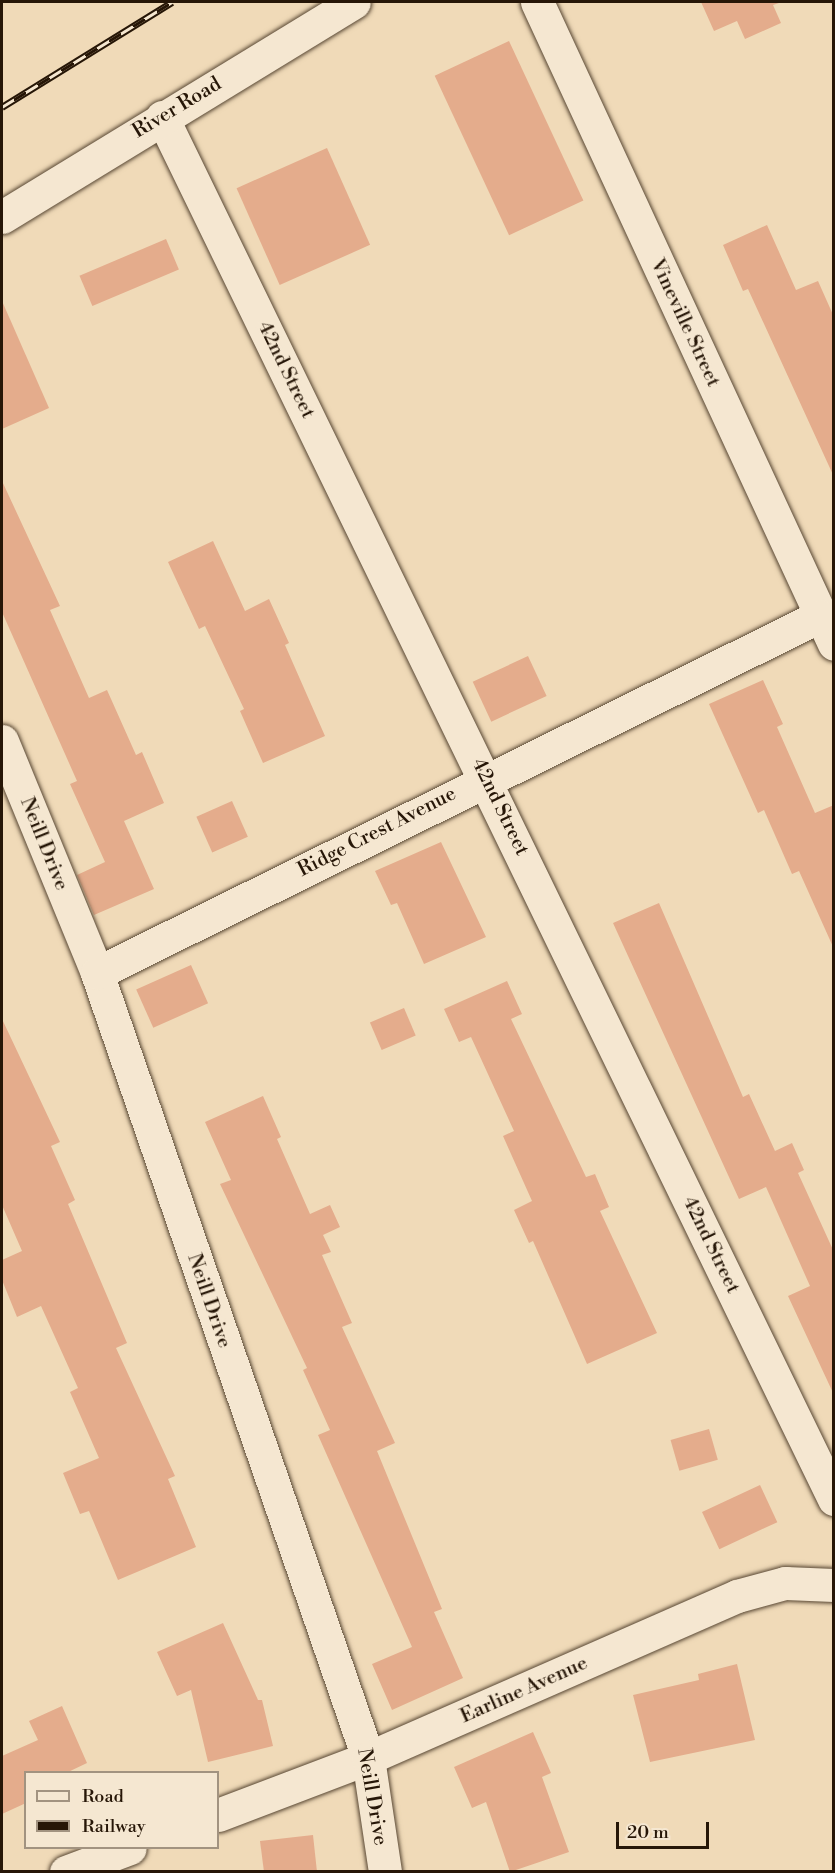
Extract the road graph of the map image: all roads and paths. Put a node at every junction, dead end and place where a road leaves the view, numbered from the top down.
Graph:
1 (354, 2) edge
2 (537, 2) edge
3 (162, 117) junction
4 (2, 217) edge
5 (827, 630) edge
6 (2, 741) edge
7 (486, 778) junction
8 (97, 973) junction
9 (834, 1498) edge
10 (834, 1585) edge
11 (368, 1758) junction
12 (219, 1815) edge
13 (127, 1849) edge
14 (66, 1872) edge
15 (385, 1872) edge

1 - 3 street, River Road
2 - 5 street, Vineville Street
3 - 4 street, River Road
3 - 7 street, 42nd Street
5 - 7 street, Ridge Crest Avenue
6 - 8 street, Neill Drive
7 - 8 street, Ridge Crest Avenue
7 - 9 street, 42nd Street
8 - 11 street, Neill Drive
10 - 11 street, Earline Avenue
11 - 12 street, Earline Avenue
11 - 15 street, Neill Drive
13 - 14 street

